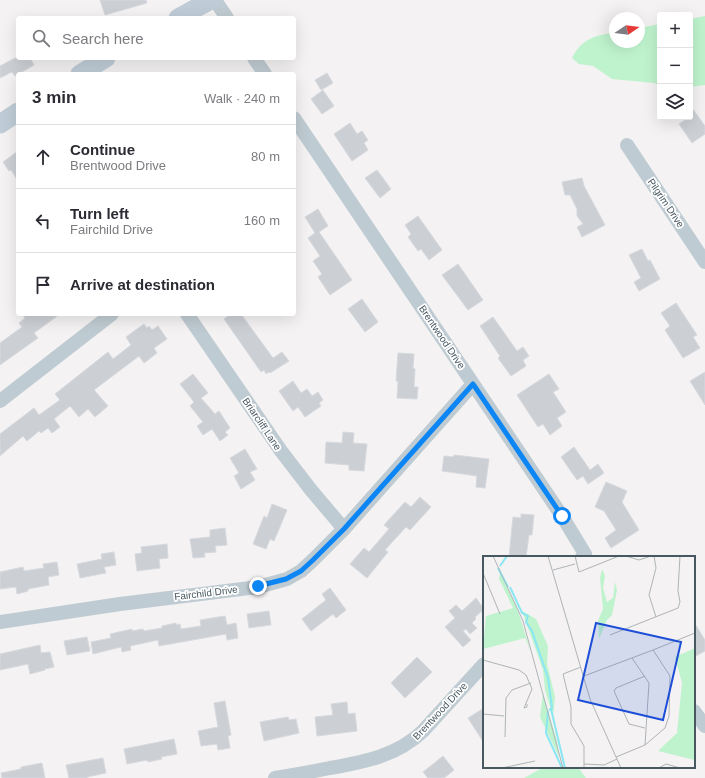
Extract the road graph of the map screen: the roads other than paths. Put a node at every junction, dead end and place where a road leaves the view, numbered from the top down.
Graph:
1 (211, 0) edge
2 (215, 0) edge
3 (182, 16) edge
4 (226, 16) edge
5 (103, 60) edge
6 (255, 60) edge
7 (83, 72) edge
8 (264, 72) edge
9 (16, 113) edge
10 (296, 121) edge
11 (0, 124) edge
12 (627, 145) dead end
13 (705, 262) edge
14 (109, 316) edge
15 (188, 316) edge
16 (473, 384) junction
17 (0, 401) edge
18 (344, 529) junction
19 (584, 556) edge
20 (0, 622) edge
21 (483, 665) edge
22 (695, 712) edge
23 (705, 726) edge
24 (275, 778) edge

1 - 3 main road
2 - 4 street
5 - 7 main road
6 - 8 street
9 - 11 main road
10 - 16 street, Brentwood Drive
12 - 13 street, Pilgrim Drive
14 - 17 street
15 - 18 street, Briarcliff Lane
16 - 18 street, Fairchild Drive
16 - 19 street, Brentwood Drive
18 - 20 street, Fairchild Drive
21 - 24 street, Brentwood Drive
22 - 23 street

